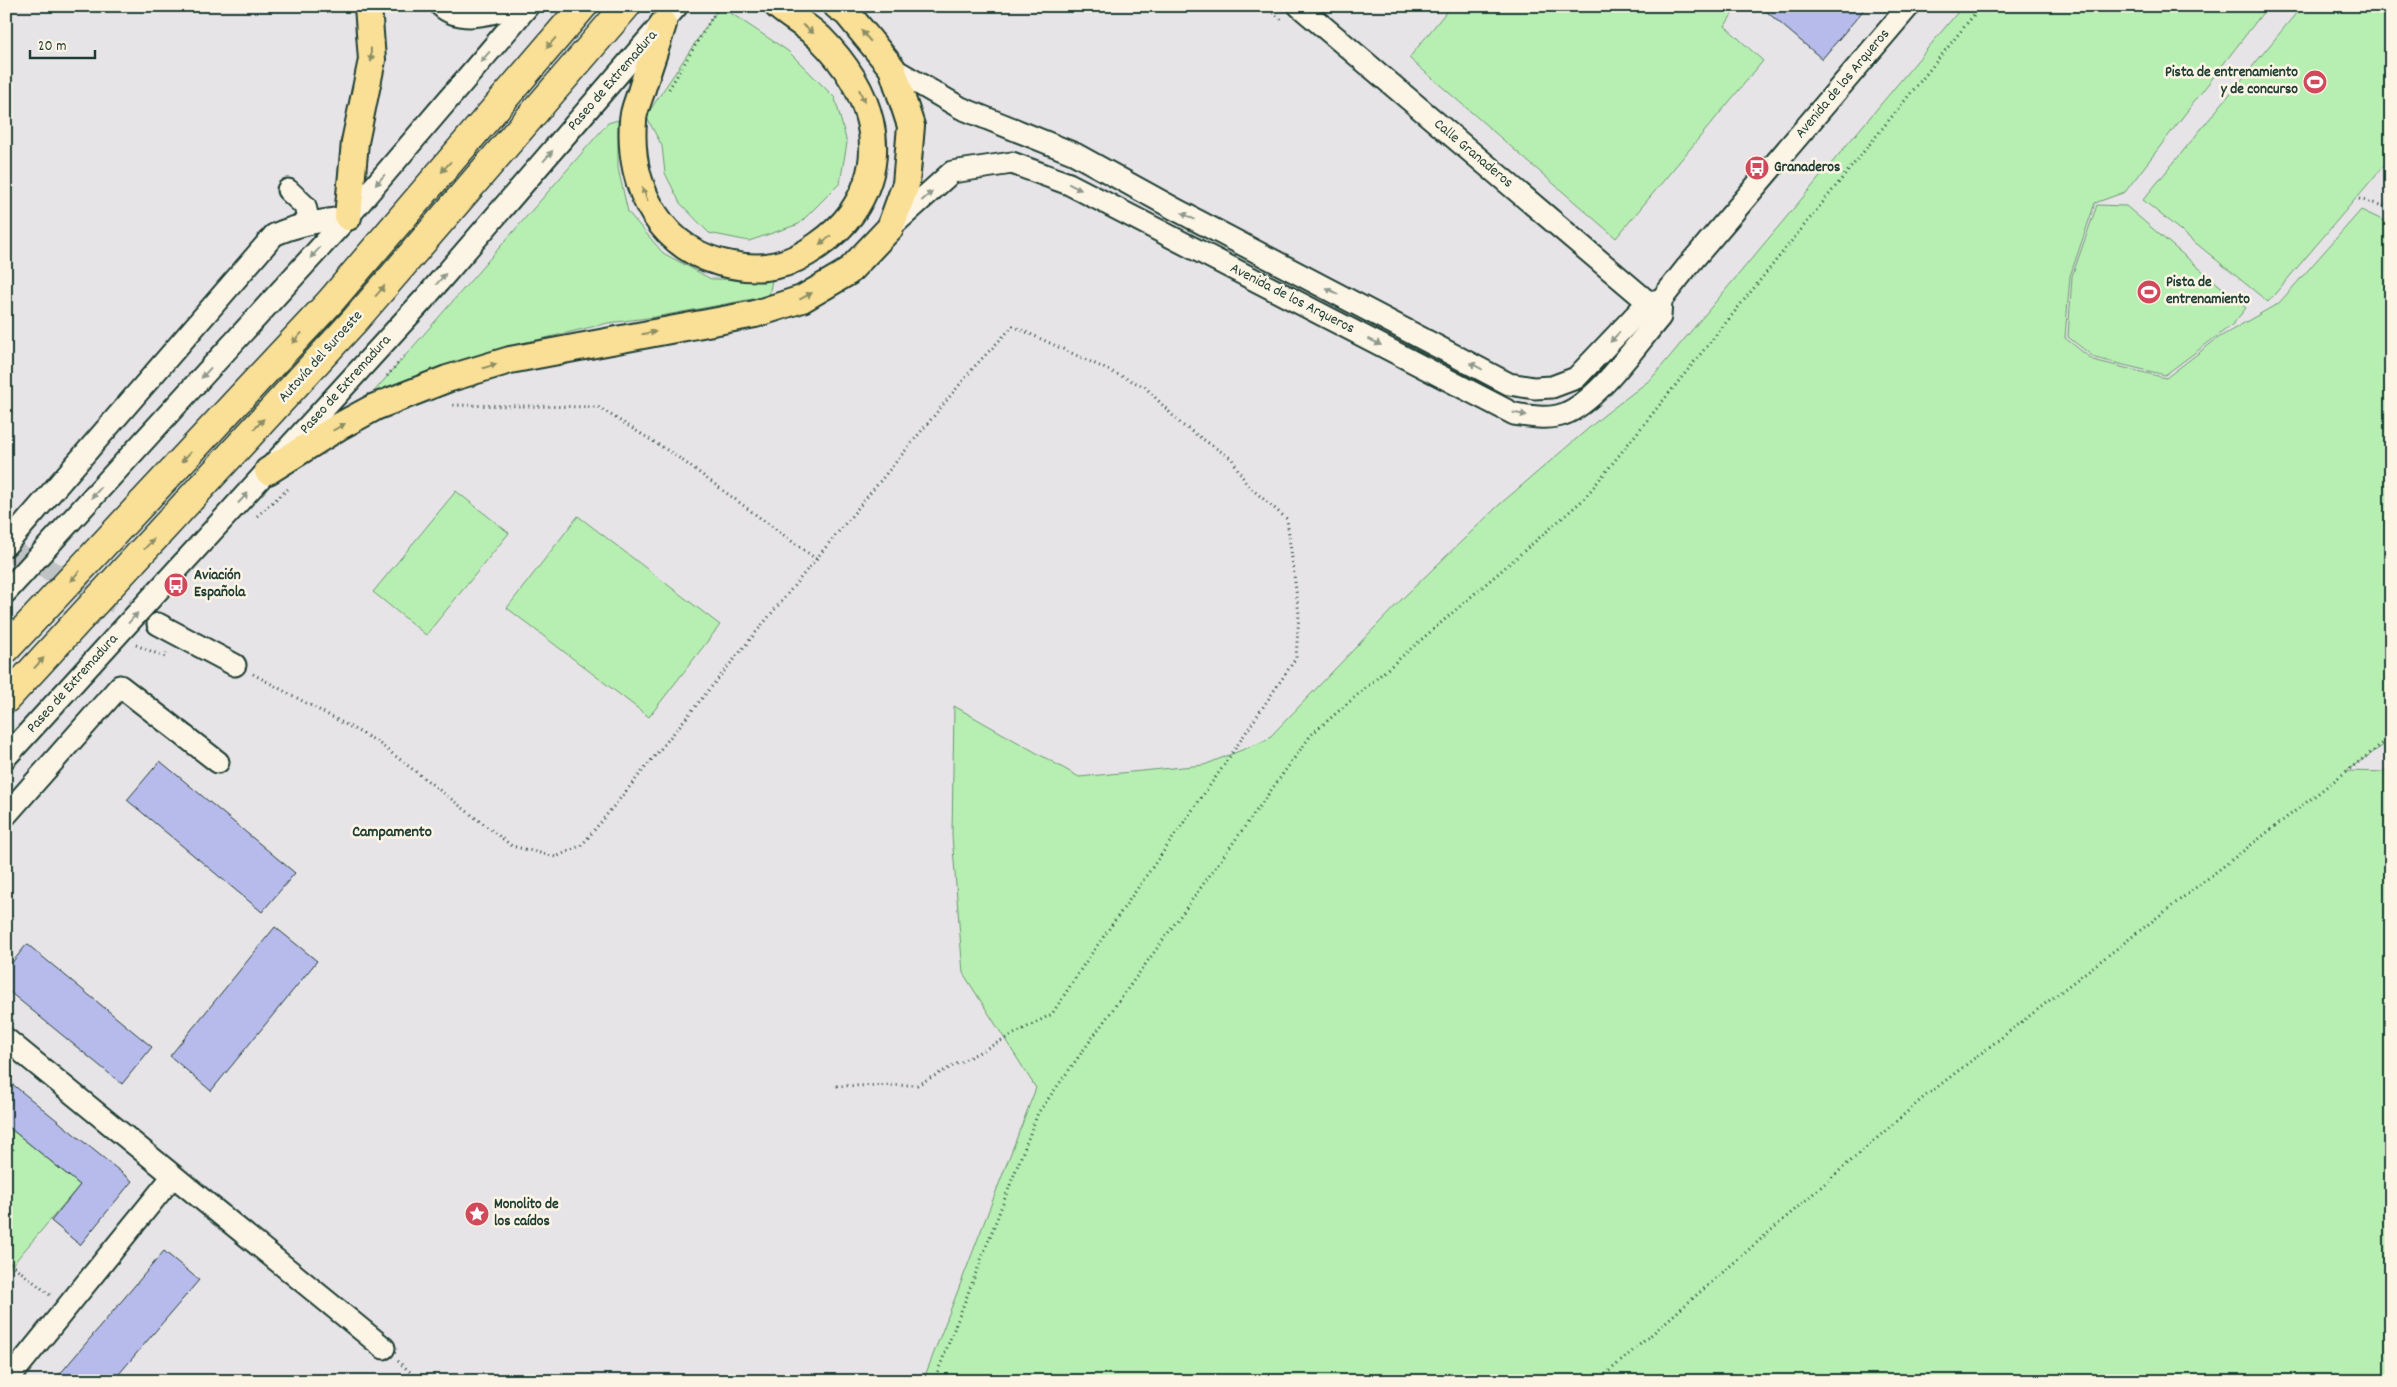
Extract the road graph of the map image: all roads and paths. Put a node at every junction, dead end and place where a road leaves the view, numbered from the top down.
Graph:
1 (368, 6) edge
2 (441, 6) edge
3 (519, 6) edge
4 (528, 6) edge
5 (583, 6) edge
6 (626, 6) edge
7 (719, 6) edge
8 (778, 6) edge
9 (837, 6) edge
10 (1299, 6) edge
11 (1909, 6) edge
12 (1981, 6) edge
13 (670, 15) edge
14 (892, 68) junction
15 (666, 93) dead end
16 (288, 190) dead end
17 (2359, 199) dead end
18 (2391, 208) edge
19 (348, 217) junction
20 (309, 223) junction
21 (890, 228) junction
22 (1655, 301) junction
23 (450, 405) dead end
24 (268, 471) junction
25 (295, 482) dead end
26 (253, 520) dead end
27 (8, 548) edge
28 (816, 559) junction
29 (6, 592) edge
30 (158, 624) tunnel mouth
31 (139, 637) dead end
32 (133, 644) dead end
33 (6, 649) edge
34 (235, 665) joint
35 (6, 699) edge
36 (2391, 737) edge
37 (6, 757) edge
38 (218, 762) dead end
39 (6, 815) edge
40 (6, 1039) edge
41 (833, 1086) dead end
42 (14, 1148) dead end
43 (6, 1157) edge
44 (174, 1176) junction
45 (6, 1260) edge
46 (66, 1308) junction
47 (384, 1348) joint
48 (7, 1381) edge
49 (420, 1381) edge
50 (934, 1381) edge
51 (1598, 1381) edge

1 -> 19 main road
2 - 3 street
4 -> 19 street
5 -> 33 highway, Autovía del Suroeste
35 -> 6 highway, Autovía del Suroeste
7 - 15 path
8 -> 13 main road
14 -> 9 main road
10 - 22 street, Calle Granaderos
11 - 22 street, Avenida de los Arqueros
12 - 50 path
24 -> 13 street, Paseo de Extremadura
14 - 21 main road
22 -> 14 street, Avenida de los Arqueros
16 - 20 street
17 - 18 path
19 - 20 street
19 -> 29 street
20 - 27 street
21 -> 22 street, Avenida de los Arqueros
24 -> 21 main road
23 - 28 path
37 -> 24 street, Paseo de Extremadura
25 - 26 path
28 - 34 path
28 - 41 path
30 - 34 street
31 - 32 path
36 - 51 path
38 - 39 street
40 - 44 street
42 - 43 path
44 - 46 street
44 - 47 street
45 - 46 path
46 - 48 street
47 - 49 path

